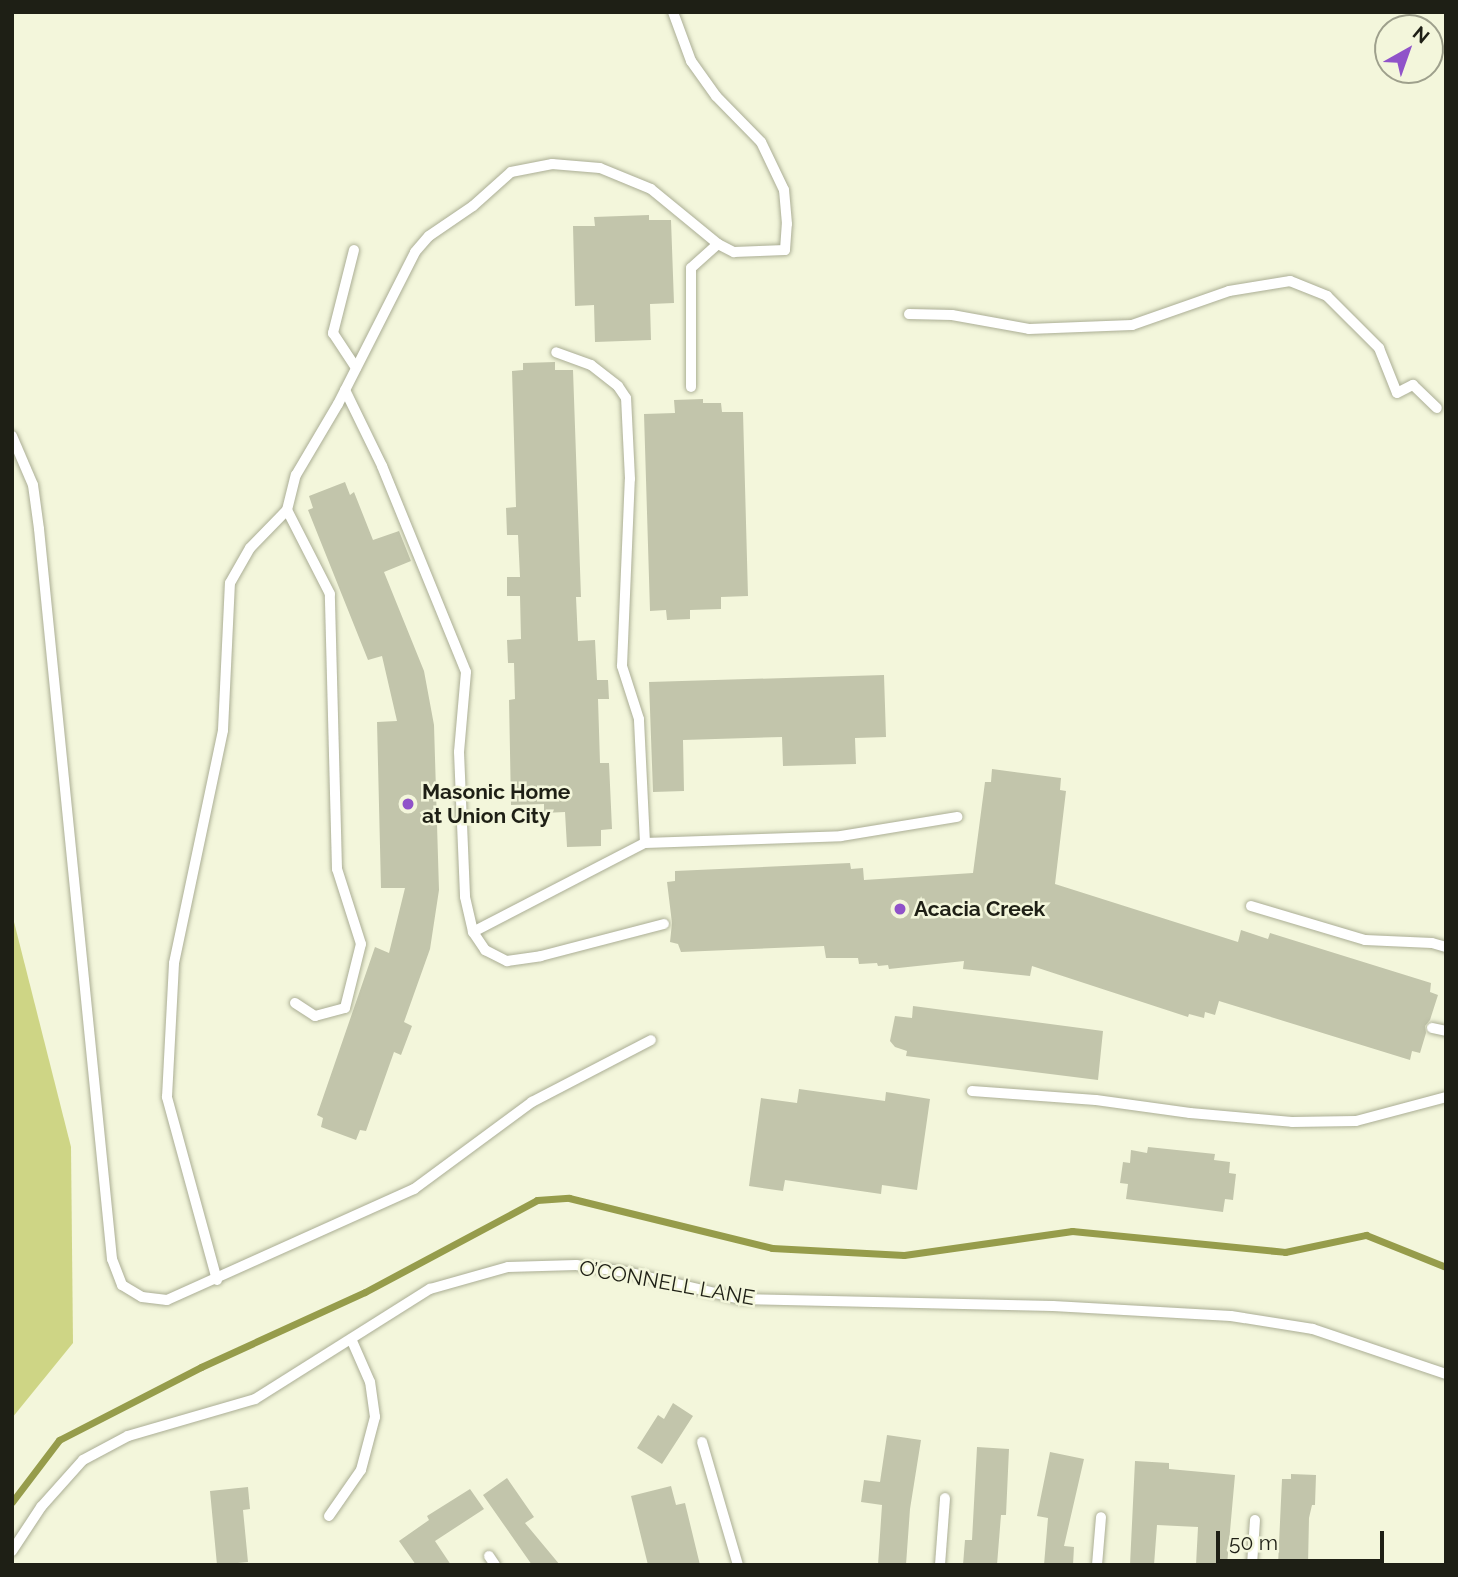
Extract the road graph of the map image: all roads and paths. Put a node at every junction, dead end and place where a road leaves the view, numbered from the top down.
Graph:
1 (673, 12) edge
2 (718, 244) junction
3 (354, 250) dead end
4 (909, 314) dead end
5 (556, 352) dead end
6 (356, 368) junction
7 (691, 387) dead end
8 (345, 390) junction
9 (1437, 408) dead end
10 (12, 436) edge
11 (287, 510) junction
12 (957, 817) dead end
13 (645, 843) junction
14 (1251, 906) dead end
15 (664, 924) dead end
16 (473, 932) junction
17 (1446, 947) edge
18 (295, 1003) dead end
19 (1432, 1028) dead end
20 (1446, 1031) edge
21 (651, 1040) dead end
22 (972, 1091) dead end
23 (1446, 1097) edge
24 (217, 1280) junction
25 (352, 1341) junction
26 (1446, 1374) edge
27 (702, 1442) dead end
28 (945, 1498) dead end
29 (329, 1516) dead end
30 (1101, 1517) dead end
31 (1255, 1520) dead end
32 (12, 1551) edge
33 (738, 1565) edge
34 (940, 1565) edge
35 (1097, 1565) edge
36 (1252, 1565) edge

1 - 2 lane
2 - 6 lane
2 - 7 lane
3 - 6 lane
4 - 9 lane
5 - 13 lane
6 - 8 lane
8 - 11 lane
8 - 16 lane
10 - 24 lane
11 - 18 lane
11 - 24 lane
12 - 13 lane
13 - 16 lane
14 - 17 lane
15 - 16 lane
19 - 20 lane
21 - 24 lane
22 - 23 lane
25 - 26 lane, O’CONNELL LANE
25 - 29 lane
25 - 32 lane, O’CONNELL LANE
27 - 33 lane
28 - 34 lane
30 - 35 lane
31 - 36 lane

